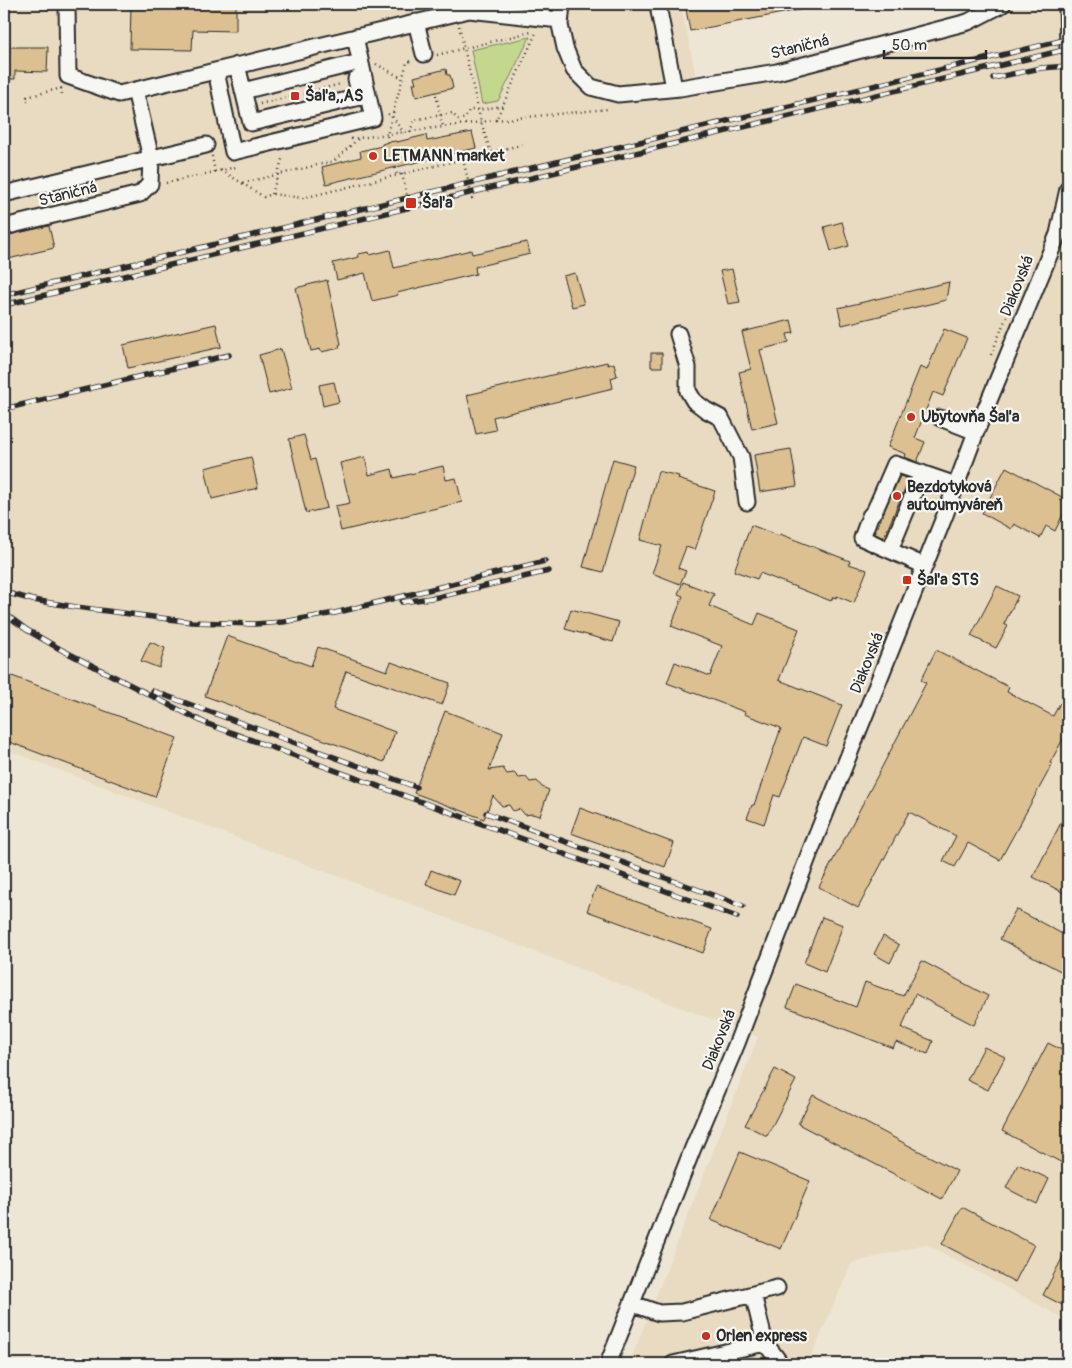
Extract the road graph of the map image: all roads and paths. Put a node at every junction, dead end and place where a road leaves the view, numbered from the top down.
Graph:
1 (67, 4) edge
2 (562, 4) edge
3 (598, 4) edge
4 (1003, 4) edge
5 (1067, 4) edge
6 (469, 7) edge
7 (579, 7) dead end
8 (659, 10) dead end
9 (458, 20) dead end
10 (560, 20) junction
11 (416, 22) junction
12 (534, 25) dead end
13 (536, 31) junction
14 (351, 38) junction
15 (1068, 40) edge
16 (464, 48) junction
17 (1068, 48) edge
18 (425, 56) junction
19 (352, 64) junction
20 (376, 64) dead end
21 (238, 65) junction
22 (216, 71) junction
23 (402, 78) junction
24 (342, 84) dead end
25 (68, 87) dead end
26 (61, 88) junction
27 (674, 88) junction
28 (135, 90) junction
29 (244, 90) junction
30 (62, 94) dead end
31 (436, 95) dead end
32 (28, 102) dead end
33 (259, 104) dead end
34 (503, 106) junction
35 (608, 109) dead end
36 (478, 110) junction
37 (388, 115) dead end
38 (392, 116) junction
39 (440, 116) junction
40 (496, 120) junction
41 (481, 122) junction
42 (443, 128) junction
43 (410, 132) junction
44 (404, 133) junction
45 (388, 134) junction
46 (360, 137) junction
47 (350, 140) dead end
48 (388, 142) dead end
49 (525, 144) dead end
50 (208, 146) joint
51 (491, 152) junction
52 (290, 154) dead end
53 (282, 156) junction
54 (151, 158) junction
55 (274, 158) dead end
56 (463, 159) junction
57 (239, 166) dead end
58 (395, 168) dead end
59 (221, 170) junction
60 (215, 172) junction
61 (402, 174) junction
62 (278, 175) junction
63 (397, 175) junction
64 (166, 183) dead end
65 (242, 183) junction
66 (1068, 189) edge
67 (4, 194) edge
68 (272, 194) junction
69 (474, 201) dead end
70 (411, 213) dead end
71 (4, 227) edge
72 (678, 334) dead end
73 (940, 418) dead end
74 (976, 432) junction
75 (922, 473) junction
76 (956, 485) junction
77 (747, 502) dead end
78 (890, 550) junction
79 (925, 566) junction
80 (777, 1288) dead end
81 (753, 1294) junction
82 (633, 1304) junction
83 (765, 1343) junction
84 (608, 1364) edge
85 (673, 1364) edge
86 (777, 1364) edge

1 - 28 street
2 - 10 street
3 - 7 path
4 - 27 street, Staničná
5 - 15 street
6 - 10 street
6 - 11 street
8 - 27 street
9 - 16 path
10 - 27 street, Staničná
11 - 14 street
11 - 18 street
12 - 13 path
13 - 16 path
13 - 34 path
14 - 19 street
14 - 21 street
14 - 22 street
15 - 17 street
16 - 18 path
16 - 36 path
18 - 23 path
19 - 29 street
19 - 29 street
20 - 23 path
21 - 22 street
21 - 29 street
22 - 28 street
23 - 38 path
24 - 33 path
25 - 26 path
26 - 30 path
26 - 32 path
28 - 54 street
31 - 39 path
34 - 36 path
34 - 40 path
35 - 40 path
36 - 39 path
36 - 41 path
37 - 38 path
38 - 44 path
38 - 45 path
39 - 42 path
39 - 43 path
40 - 41 path
41 - 42 path
41 - 51 path
42 - 43 path
43 - 44 path
44 - 45 path
45 - 46 path
45 - 48 path
46 - 47 path
46 - 62 path
49 - 51 path
50 - 54 street
50 - 60 path
51 - 56 path
52 - 53 path
53 - 55 path
53 - 62 path
54 - 67 street
54 - 71 street, Staničná
56 - 61 path
56 - 69 path
57 - 59 path
58 - 63 path
59 - 60 path
59 - 65 path
60 - 64 path
61 - 63 path
61 - 70 path
62 - 65 path
62 - 68 path
63 - 68 path
65 - 68 path
66 - 74 street, Diakovská
72 - 77 street
73 - 74 street
74 - 76 street, Diakovská
75 - 76 street
75 - 78 street
75 - 78 street
76 - 79 street, Diakovská
78 - 79 street
79 - 82 street, Diakovská
80 - 81 street
81 - 82 street
81 - 83 street
82 - 84 street, Diakovská
83 - 85 street
83 - 86 street

